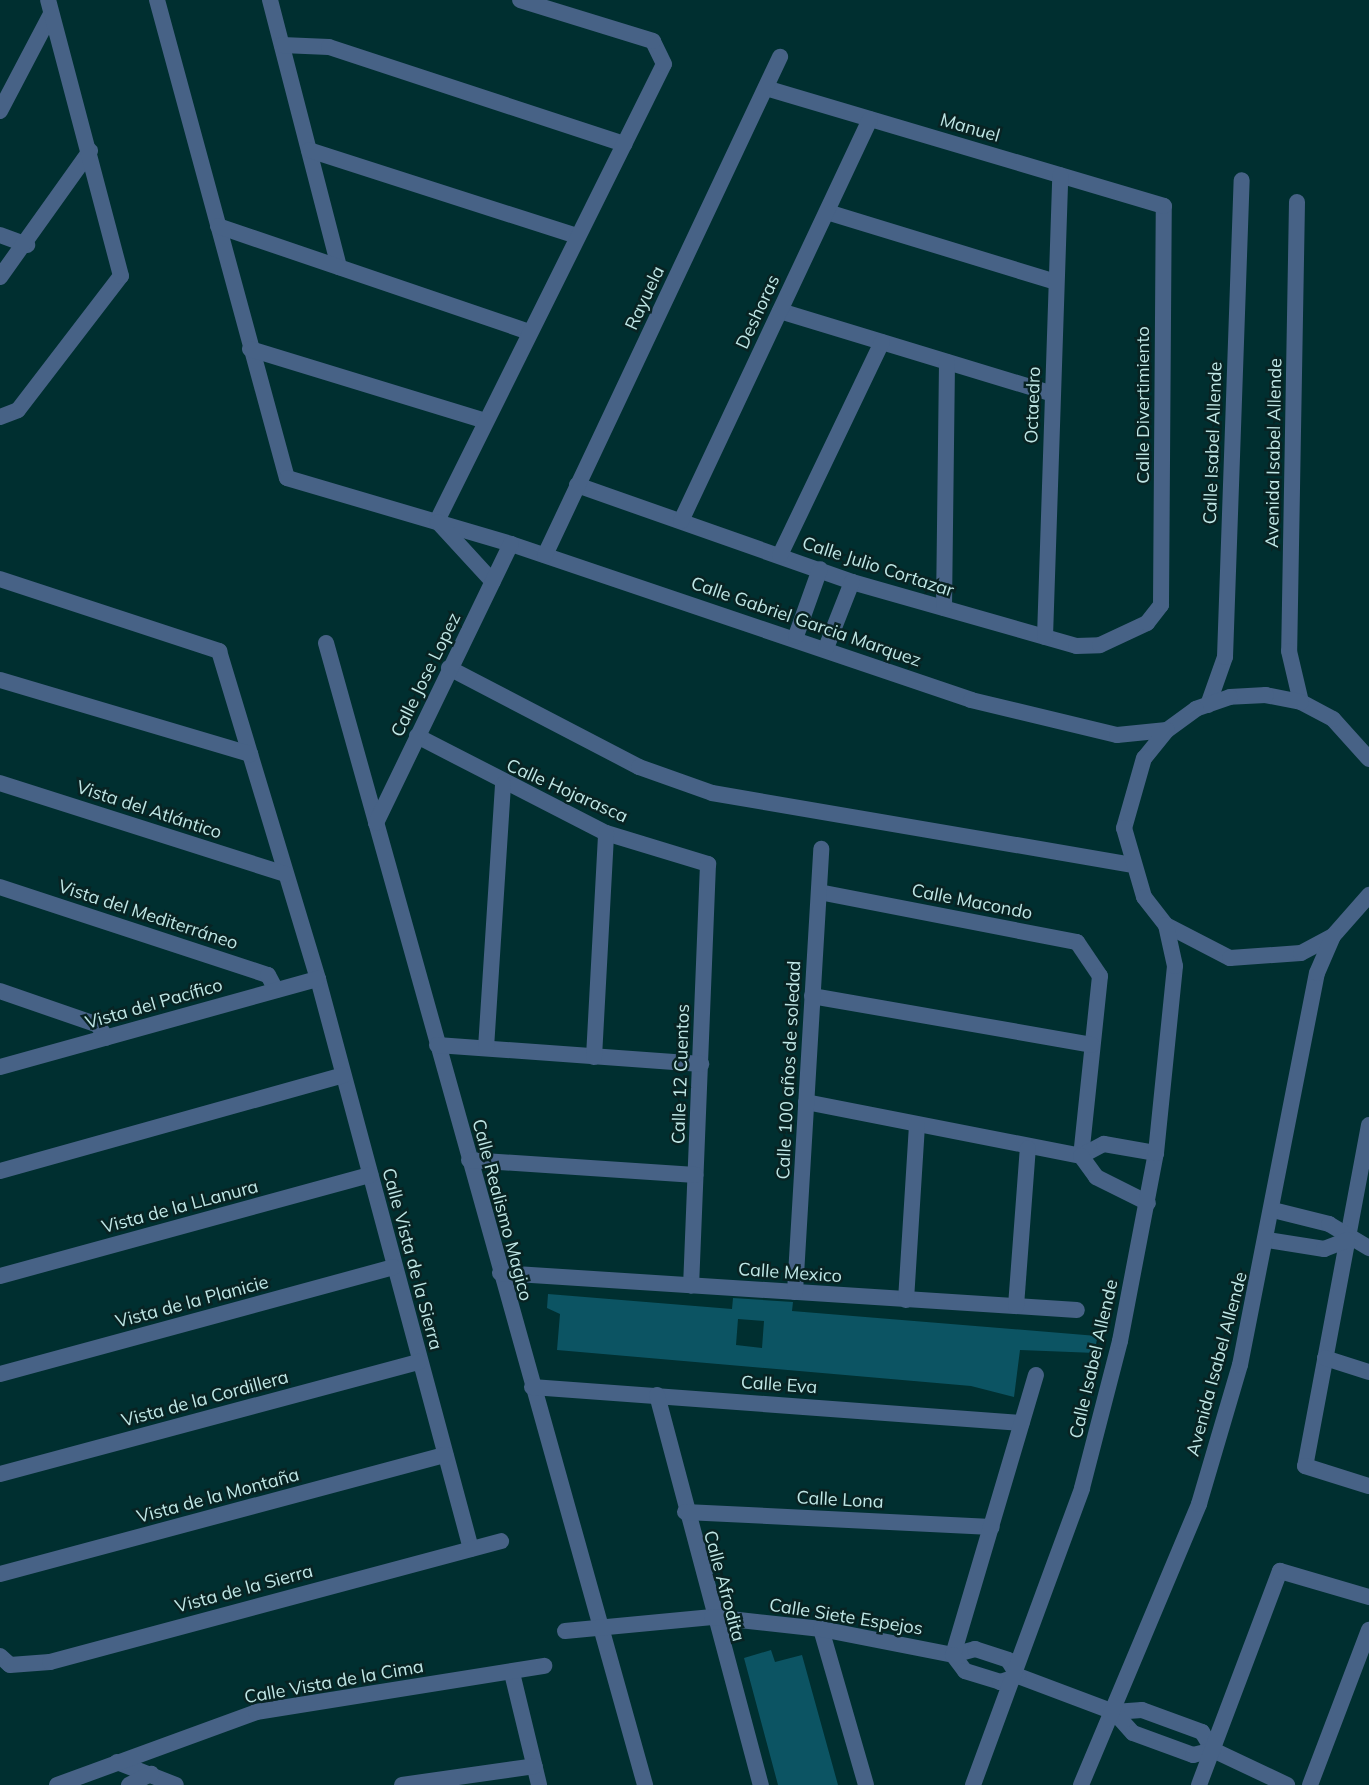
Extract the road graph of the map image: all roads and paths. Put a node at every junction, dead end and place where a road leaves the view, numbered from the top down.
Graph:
1 (157, 0) edge
2 (270, 0) edge
3 (520, 0) edge
4 (50, 7) edge
5 (282, 46) junction
6 (780, 57) dead end
7 (766, 88) junction
8 (0, 111) edge
9 (870, 119) junction
10 (624, 144) junction
11 (309, 150) junction
12 (90, 151) junction
13 (1060, 175) junction
14 (1242, 180) dead end
15 (1297, 202) dead end
16 (1164, 206) joint
17 (827, 212) junction
18 (218, 226) junction
19 (0, 235) edge
20 (577, 236) junction
21 (27, 245) junction
22 (339, 267) junction
23 (0, 277) edge
24 (1056, 282) junction
25 (780, 311) junction
26 (527, 331) junction
27 (882, 342) junction
28 (250, 349) junction
29 (947, 362) junction
30 (1053, 394) junction
31 (0, 417) edge
32 (485, 421) junction
33 (578, 485) junction
34 (437, 521) junction
35 (681, 521) junction
36 (511, 544) junction
37 (545, 555) junction
38 (780, 555) junction
39 (820, 569) junction
40 (0, 579) edge
41 (492, 582) junction
42 (852, 582) junction
43 (1161, 605) joint
44 (944, 608) junction
45 (796, 636) junction
46 (1045, 637) junction
47 (326, 643) dead end
48 (826, 648) junction
49 (449, 668) junction
50 (0, 680) edge
51 (1301, 702) junction
52 (1208, 705) junction
53 (1167, 730) junction
54 (417, 736) junction
55 (250, 754) junction
56 (1369, 759) edge
57 (0, 783) edge
58 (503, 785) junction
59 (376, 823) junction
60 (606, 833) junction
61 (821, 849) dead end
62 (1129, 863) junction
63 (708, 864) joint
64 (286, 874) junction
65 (0, 887) edge
66 (819, 892) junction
67 (1369, 895) edge
68 (1166, 925) junction
69 (1333, 936) junction
70 (318, 979) junction
71 (276, 990) junction
72 (0, 991) edge
73 (812, 996) junction
74 (106, 1038) junction
75 (437, 1045) junction
76 (1092, 1045) junction
77 (486, 1048) junction
78 (594, 1056) junction
79 (701, 1065) junction
80 (0, 1067) edge
81 (343, 1074) junction
82 (806, 1102) junction
83 (917, 1125) junction
84 (1369, 1125) edge
85 (1028, 1148) junction
86 (1156, 1153) junction
87 (1081, 1156) junction
88 (469, 1160) junction
89 (0, 1171) edge
90 (370, 1175) junction
91 (696, 1175) junction
92 (1362, 1189) edge
93 (1148, 1203) junction
94 (1273, 1210) junction
95 (1268, 1240) junction
96 (1347, 1240) junction
97 (1369, 1248) edge
98 (394, 1267) junction
99 (500, 1273) junction
100 (0, 1276) edge
101 (691, 1286) junction
102 (795, 1292) junction
103 (906, 1300) junction
104 (1016, 1306) junction
105 (1077, 1310) dead end
106 (1325, 1358) junction
107 (419, 1362) junction
108 (1369, 1372) edge
109 (0, 1374) edge
110 (1036, 1375) dead end
111 (532, 1387) junction
112 (657, 1395) junction
113 (1022, 1423) junction
114 (445, 1455) junction
115 (0, 1474) edge
116 (1369, 1486) edge
117 (685, 1512) junction
118 (992, 1527) junction
119 (501, 1541) dead end
120 (471, 1549) junction
121 (0, 1574) edge
122 (1369, 1597) edge
123 (712, 1617) junction
124 (601, 1628) junction
125 (821, 1629) junction
126 (1369, 1630) edge
127 (565, 1631) dead end
128 (953, 1655) junction
129 (0, 1656) edge
130 (544, 1666) dead end
131 (512, 1673) junction
132 (1018, 1676) junction
133 (1114, 1712) junction
134 (1172, 1721) junction
135 (1162, 1744) junction
136 (1213, 1749) junction
137 (117, 1762) junction
138 (535, 1766) junction
139 (152, 1774) junction
140 (57, 1785) edge
141 (129, 1785) edge
142 (176, 1785) edge
143 (402, 1785) edge
144 (539, 1785) edge
145 (645, 1785) edge
146 (761, 1785) edge
147 (866, 1785) edge
148 (973, 1785) edge
149 (1081, 1785) edge
150 (1199, 1785) edge
151 (1287, 1785) edge
152 (1310, 1785) edge

1 - 18 street
2 - 5 street
3 - 10 street
4 - 8 street
4 - 12 street
5 - 10 street
5 - 11 street
6 - 7 street, Rayuela
7 - 9 street, Manuel
7 - 33 street, Rayuela
9 - 13 street, Manuel
9 - 17 street, Deshoras
10 - 20 street
11 - 20 street
11 - 22 street
12 - 21 street
12 - 31 street
13 - 16 street, Manuel
13 - 24 street, Octaedro
14 - 52 street, Calle Isabel Allende
15 - 51 street, Avenida Isabel Allende
16 - 43 street, Calle Divertimiento
17 - 24 street
17 - 25 street, Deshoras
18 - 22 street
18 - 28 street
19 - 21 street
20 - 26 street
21 - 23 street
22 - 26 street
24 - 30 street, Octaedro
25 - 27 street
25 - 35 street, Deshoras
26 - 32 street
27 - 29 street
27 - 38 street
28 - 32 street
28 - 34 street, Calle Gabriel Garcia Marquez
29 - 30 street
29 - 44 street
30 - 46 street, Octaedro
32 - 34 street
33 - 35 street, Calle Julio Cortazar
33 - 37 street, Rayuela
34 - 36 street, Calle Gabriel Garcia Marquez
34 - 41 street
35 - 38 street, Calle Julio Cortazar
36 - 37 street, Calle Gabriel Garcia Marquez
36 - 41 street, Calle Jose Lopez
37 - 45 street, Calle Gabriel Garcia Marquez
38 - 39 street, Calle Julio Cortazar
39 - 42 street, Calle Julio Cortazar
39 - 45 street
40 - 55 street, Calle Vista de la Sierra
41 - 49 street, Calle Jose Lopez
42 - 44 street, Calle Julio Cortazar
42 - 48 street
43 - 46 street, Calle Julio Cortazar
44 - 46 street, Calle Julio Cortazar
45 - 48 street, Calle Gabriel Garcia Marquez
47 - 59 street, Calle Realismo Magico
48 - 53 street, Calle Gabriel Garcia Marquez
49 - 54 street, Calle Jose Lopez
49 - 62 street
50 - 55 street
51 - 52 street
51 - 56 street
52 - 53 street
53 - 62 street
54 - 58 street, Calle Hojarasca
54 - 59 street, Calle Jose Lopez
55 - 64 street, Calle Vista de la Sierra
57 - 64 street, Vista del Atlántico
58 - 60 street, Calle Hojarasca
58 - 77 street
59 - 75 street, Calle Realismo Magico
60 - 63 street, Calle Hojarasca
60 - 78 street
61 - 66 street, Calle 100 años de soledad
62 - 68 street
63 - 79 street, Calle 12 Cuentos
64 - 70 street, Calle Vista de la Sierra
65 - 71 street, Vista del Mediterráneo
66 - 73 street, Calle 100 años de soledad
66 - 76 street, Calle Macondo
67 - 69 street
68 - 69 street
68 - 86 street, Calle Isabel Allende
69 - 94 street, Avenida Isabel Allende
70 - 71 street, Vista del Pacífico
70 - 81 street, Calle Vista de la Sierra
71 - 74 street, Vista del Pacífico
72 - 74 street
73 - 76 street
73 - 82 street, Calle 100 años de soledad
74 - 80 street, Vista del Pacífico
75 - 77 street
75 - 88 street, Calle Realismo Magico
76 - 87 street
77 - 78 street
78 - 79 street
79 - 91 street, Calle 12 Cuentos
81 - 89 street
81 - 90 street, Calle Vista de la Sierra
82 - 83 street
82 - 102 street, Calle 100 años de soledad
83 - 85 street
83 - 103 street
84 - 92 street
85 - 87 street
85 - 104 street
86 - 87 street
86 - 93 street, Calle Isabel Allende
87 - 93 street
88 - 91 street
88 - 99 street, Calle Realismo Magico
90 - 98 street, Calle Vista de la Sierra
90 - 100 street, Vista de la LLanura
91 - 101 street, Calle 12 Cuentos
92 - 96 street
93 - 132 street, Calle Isabel Allende
94 - 95 street, Avenida Isabel Allende
94 - 96 street
95 - 96 street
95 - 133 street, Avenida Isabel Allende
96 - 97 street
96 - 106 street
98 - 107 street, Calle Vista de la Sierra
98 - 109 street, Vista de la Planicie
99 - 101 street, Calle Mexico
99 - 111 street, Calle Realismo Magico
101 - 102 street, Calle Mexico
102 - 103 street, Calle Mexico
103 - 104 street, Calle Mexico
104 - 105 street, Calle Mexico
106 - 108 street
106 - 116 street
107 - 114 street, Calle Vista de la Sierra
107 - 115 street, Vista de la Cordillera
110 - 113 street
111 - 112 street, Calle Eva
111 - 124 street, Calle Realismo Magico
112 - 113 street, Calle Eva
112 - 117 street, Calle Afrodita
113 - 118 street
114 - 120 street, Calle Vista de la Sierra
114 - 121 street, Vista de la Montaña
117 - 118 street, Calle Lona
117 - 123 street, Calle Afrodita
118 - 128 street
119 - 120 street, Vista de la Sierra
120 - 129 street, Vista de la Sierra
122 - 136 street
123 - 124 street, Calle Siete Espejos
123 - 125 street, Calle Siete Espejos
123 - 146 street, Calle Afrodita
124 - 127 street, Calle Siete Espejos
124 - 145 street, Calle Realismo Magico
125 - 128 street, Calle Siete Espejos
125 - 147 street
126 - 152 street
128 - 132 street, Calle Siete Espejos
128 - 132 street, Calle Siete Espejos
130 - 131 street, Calle Vista de la Cima
131 - 137 street, Calle Vista de la Cima
131 - 138 street
132 - 133 street, Calle Siete Espejos
132 - 148 street, Calle Isabel Allende
133 - 134 street
133 - 135 street
133 - 149 street, Avenida Isabel Allende
134 - 135 street
134 - 136 street
135 - 136 street
136 - 150 street
136 - 151 street
137 - 139 street
137 - 140 street, Calle Vista de la Cima
138 - 143 street
138 - 144 street
139 - 141 street
139 - 142 street

